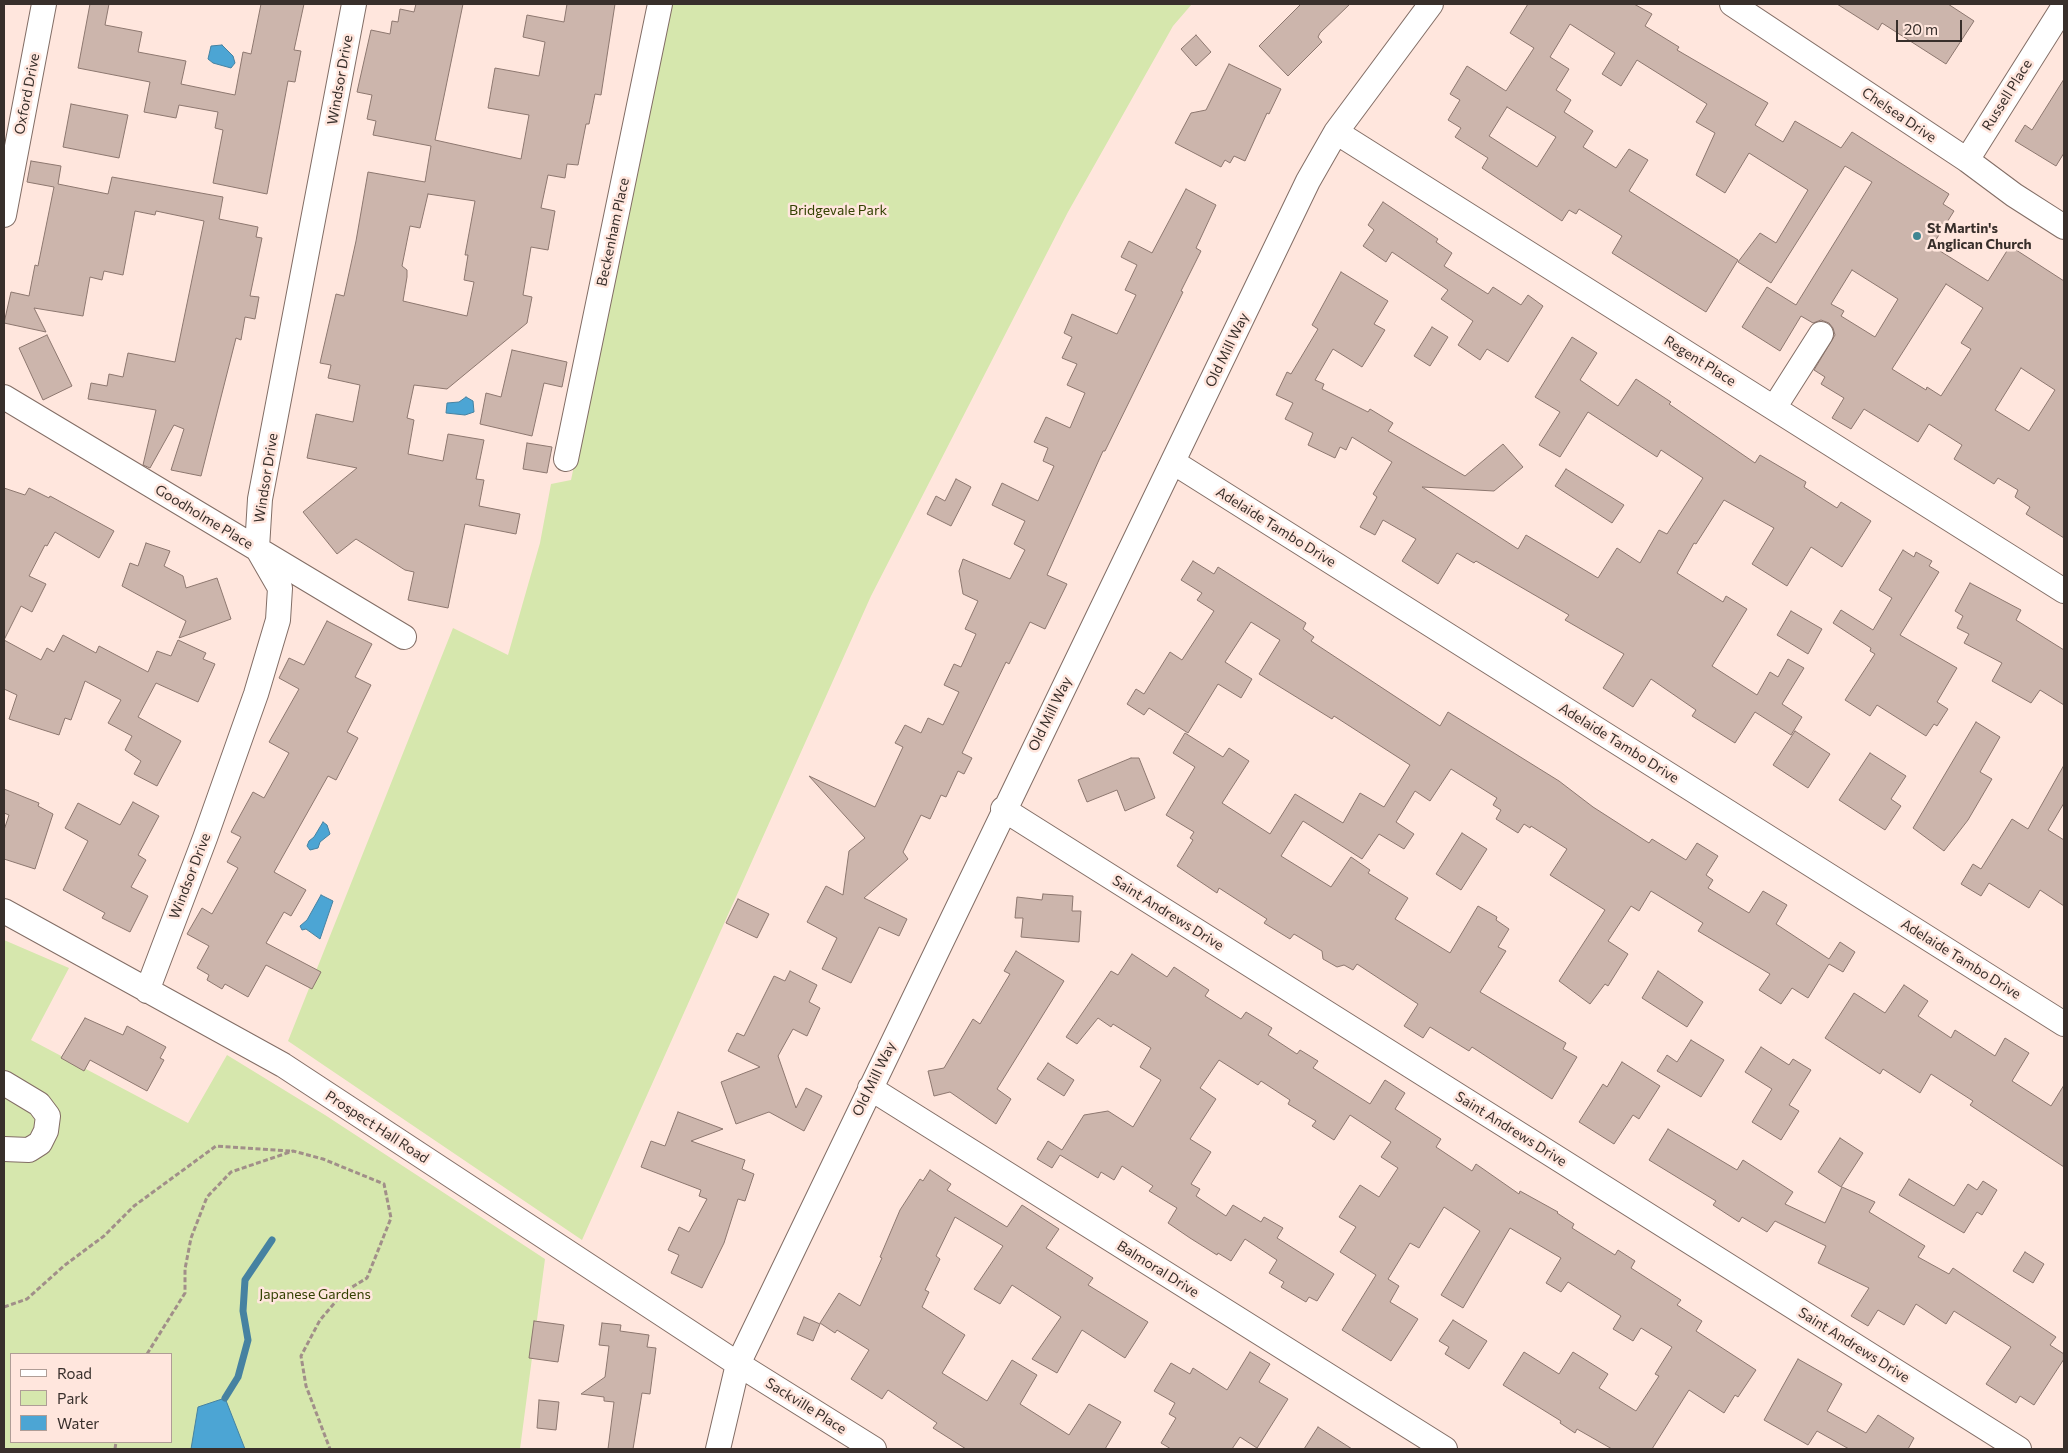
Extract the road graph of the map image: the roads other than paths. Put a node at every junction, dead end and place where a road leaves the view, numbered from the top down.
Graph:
1 (44, 4) edge
2 (354, 4) edge
3 (660, 4) edge
4 (1431, 4) edge
5 (1732, 4) edge
6 (2064, 6) edge
7 (1336, 132) junction
8 (1967, 160) junction
9 (4, 215) edge
10 (2064, 228) edge
11 (1821, 334) dead end
12 (4, 397) edge
13 (1774, 408) junction
14 (566, 459) dead end
15 (1173, 462) junction
16 (257, 548) junction
17 (2064, 591) edge
18 (404, 637) dead end
19 (1004, 809) junction
20 (4, 911) edge
21 (147, 991) junction
22 (2064, 1024) edge
23 (4, 1083) edge
24 (870, 1088) junction
25 (4, 1149) edge
26 (738, 1364) junction
27 (718, 1449) edge
28 (874, 1449) edge
29 (1445, 1449) edge
30 (2019, 1449) edge

1 - 9 street, Oxford Drive
2 - 16 street, Windsor Drive
3 - 14 street, Beckenham Place
4 - 7 street, Old Mill Way
5 - 8 street, Chelsea Drive
6 - 8 street, Russell Place
7 - 13 street, Regent Place
7 - 15 street, Old Mill Way
8 - 10 street, Chelsea Drive
11 - 13 street
12 - 16 street, Goodholme Place
13 - 17 street, Regent Place
15 - 19 street, Old Mill Way
15 - 22 street, Adelaide Tambo Drive
16 - 18 street, Goodholme Place
16 - 21 street, Windsor Drive
19 - 24 street, Old Mill Way
19 - 30 street, Saint Andrews Drive
20 - 21 street, Prospect Hall Road
21 - 26 street, Prospect Hall Road
23 - 25 street
24 - 26 street, Old Mill Way
24 - 29 street, Balmoral Drive
26 - 27 street, Old Mill Way
26 - 28 street, Sackville Place

